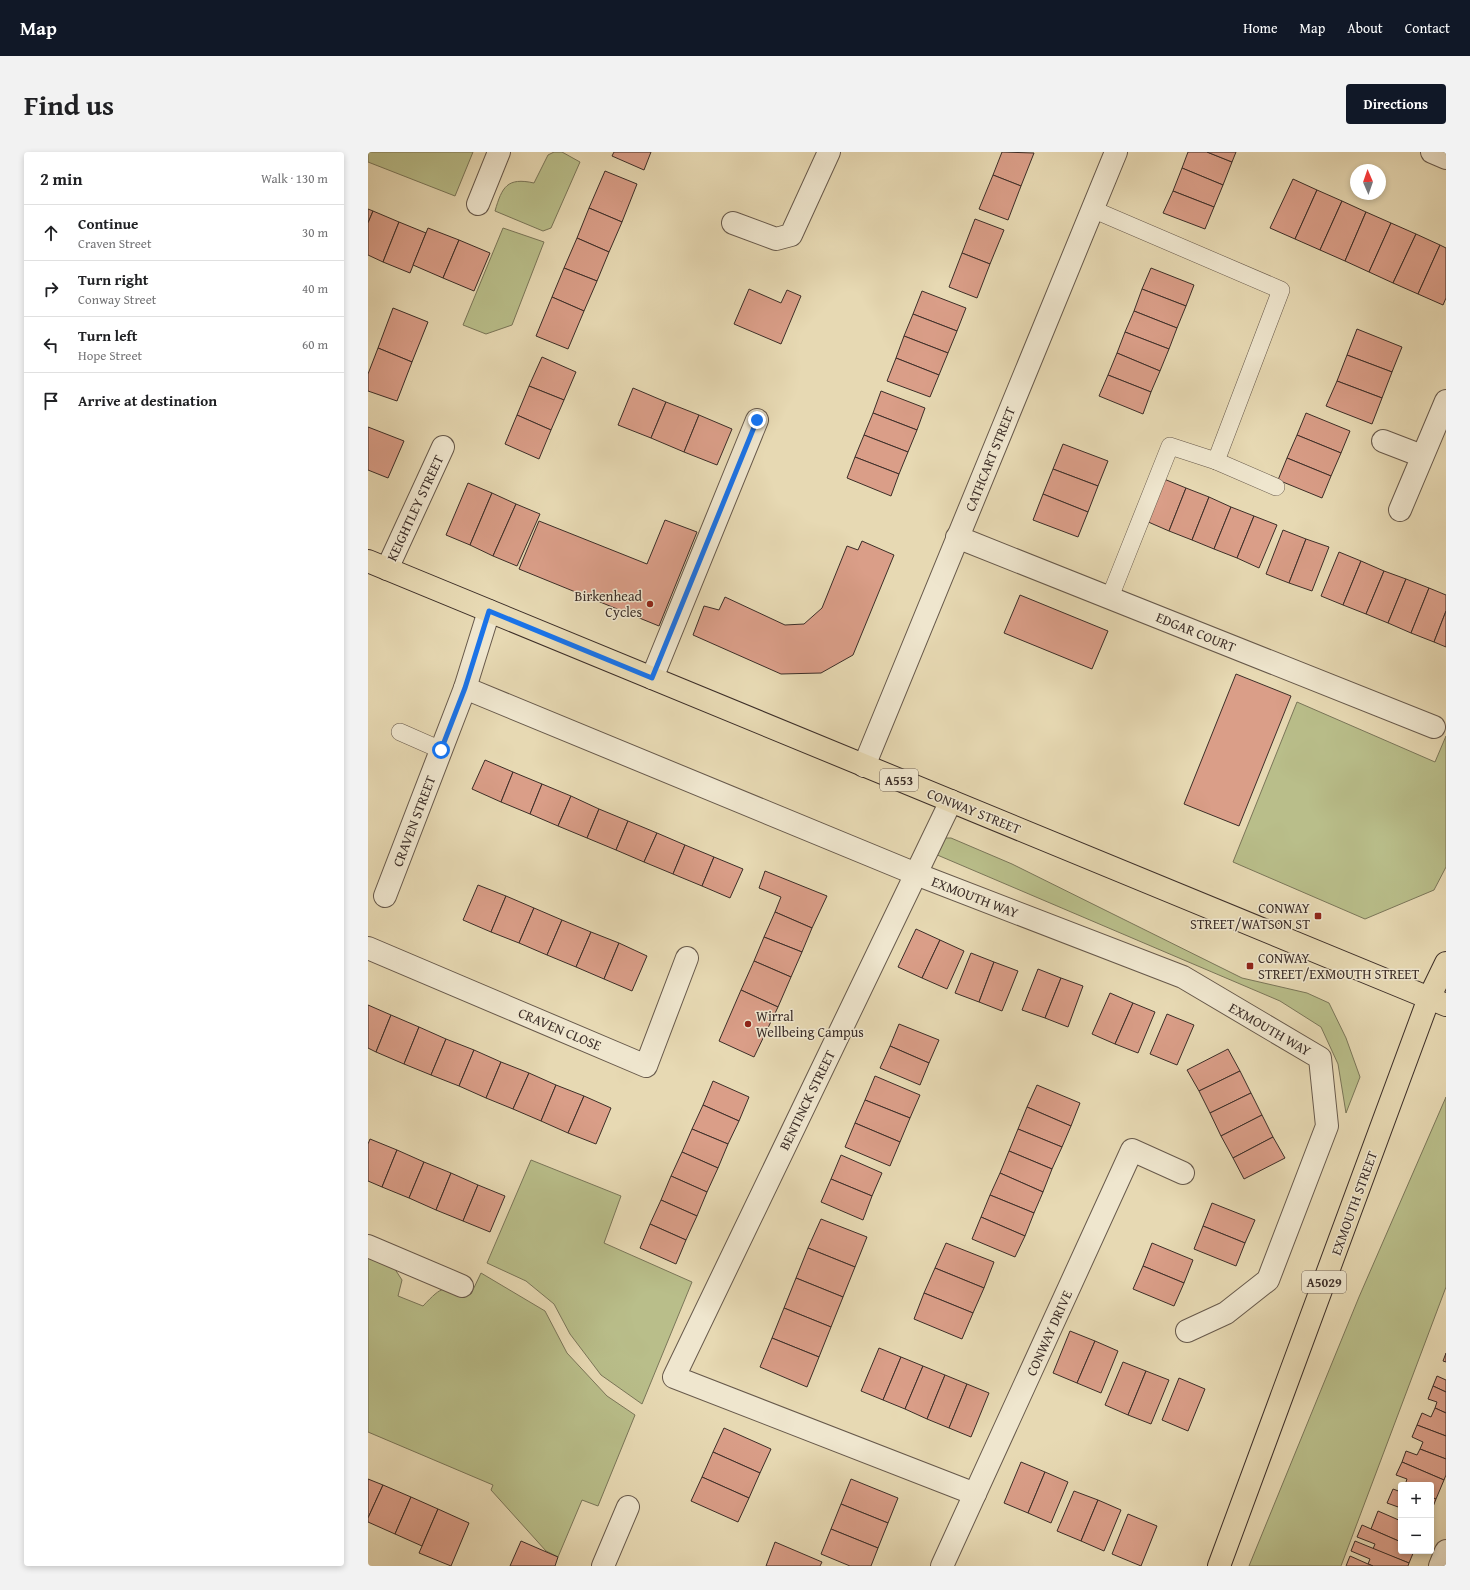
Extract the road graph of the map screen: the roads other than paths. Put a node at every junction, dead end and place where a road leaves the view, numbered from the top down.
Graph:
1 (499, 152) edge
2 (828, 152) edge
3 (1116, 152) edge
4 (1432, 152) edge
5 (1446, 158) edge
6 (478, 204) dead end
7 (1092, 209) junction
8 (733, 223) dead end
9 (1446, 401) edge
10 (757, 420) dead end
11 (1383, 441) dead end
12 (443, 448) dead end
13 (1422, 456) junction
14 (1216, 461) junction
15 (1276, 487) dead end
16 (1400, 510) dead end
17 (957, 537) junction
18 (377, 565) edge
19 (1110, 598) junction
20 (489, 611) junction
21 (652, 678) junction
22 (465, 688) junction
23 (1434, 727) dead end
24 (400, 732) dead end
25 (441, 750) junction
26 (864, 766) junction
27 (950, 801) junction
28 (916, 874) junction
29 (385, 896) dead end
30 (368, 948) edge
31 (686, 958) dead end
32 (1446, 964) edge
33 (1438, 1002) edge
34 (1183, 1173) dead end
35 (368, 1246) edge
36 (462, 1286) dead end
37 (1187, 1330) dead end
38 (975, 1494) junction
39 (628, 1507) dead end
40 (1446, 1551) edge
41 (603, 1566) edge
42 (942, 1566) edge
43 (1219, 1566) edge
44 (1440, 1566) edge

1 - 6 street
2 - 8 street
3 - 7 street, CATHCART STREET
4 - 5 street
7 - 14 lane
7 - 17 street, CATHCART STREET
9 - 13 street
10 - 21 street
11 - 13 street
12 - 18 street, KEIGHTLEY STREET
13 - 16 street
14 - 15 lane
14 - 19 lane
17 - 19 street, EDGAR COURT
17 - 26 street, CATHCART STREET
18 - 20 main road, CONWAY STREET / A553
19 - 23 street, EDGAR COURT
20 - 21 main road, CONWAY STREET / A553
20 - 22 street, CRAVEN STREET
21 - 26 main road, CONWAY STREET / A553
22 - 25 street, CRAVEN STREET
22 - 28 street
24 - 25 lane
25 - 29 street, CRAVEN STREET
26 - 27 main road, CONWAY STREET / A553
27 - 28 street, BENTINCK STREET
27 - 33 main road, CONWAY STREET / A553
28 - 37 street, EXMOUTH WAY
28 - 38 street, BENTINCK STREET
30 - 31 street, CRAVEN CLOSE
32 - 33 main road, A5029
33 - 43 main road, EXMOUTH STREET / A5029
34 - 38 street, CONWAY DRIVE
35 - 36 street
38 - 42 street, CONWAY DRIVE
39 - 41 street
40 - 44 street

